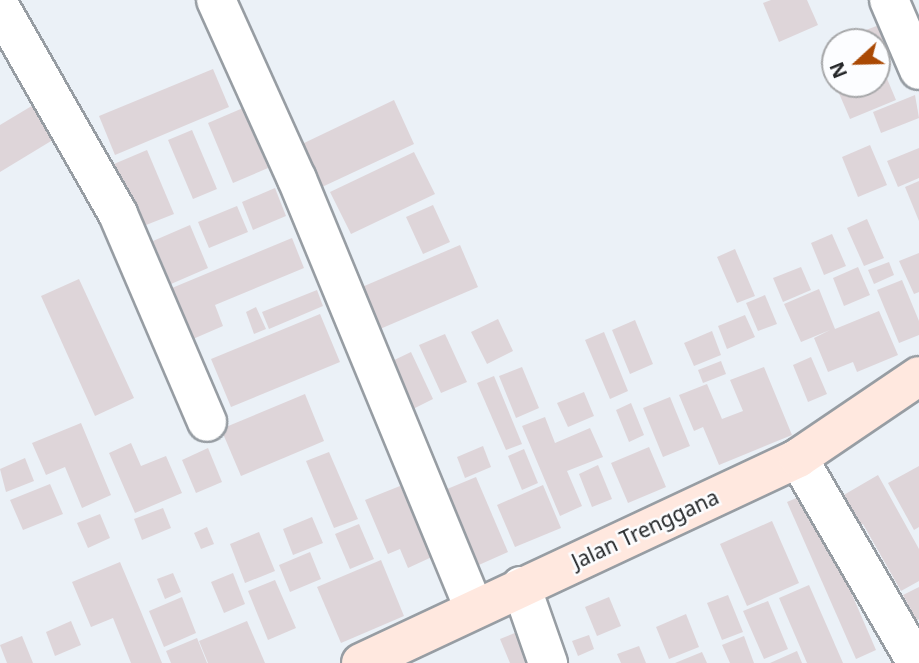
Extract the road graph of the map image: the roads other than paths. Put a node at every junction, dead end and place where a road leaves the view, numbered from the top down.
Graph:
1 (216, 0) edge
2 (889, 0) edge
3 (0, 7) edge
4 (919, 70) edge
5 (919, 376) edge
6 (207, 422) dead end
7 (798, 458) junction
8 (521, 586) junction
9 (473, 607) junction
10 (361, 663) edge
11 (548, 663) edge
12 (917, 663) edge

1 - 9 street
2 - 4 street
3 - 6 street
5 - 7 main road, Jalan Trenggana
7 - 8 main road, Jalan Trenggana
7 - 12 street
8 - 9 main road, Jalan Trenggana
8 - 11 street
9 - 10 main road, Jalan Trenggana

